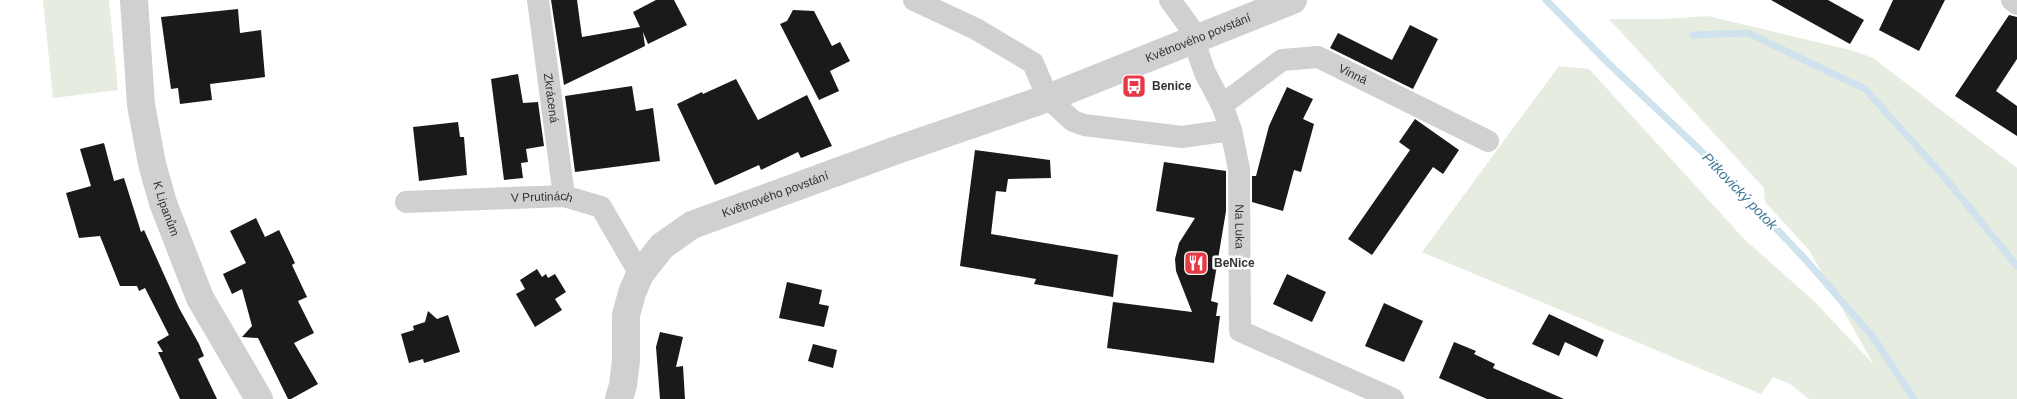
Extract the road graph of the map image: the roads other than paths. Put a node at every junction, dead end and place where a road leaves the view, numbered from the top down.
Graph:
1 (134, 0) edge
2 (538, 0) edge
3 (914, 0) edge
4 (1170, 0) edge
5 (1293, 0) edge
6 (2012, 0) edge
7 (2017, 4) edge
8 (1257, 7) edge
9 (1194, 41) junction
10 (1048, 98) junction
11 (1222, 105) junction
12 (1231, 130) junction
13 (1488, 141) dead end
14 (564, 196) junction
15 (406, 202) dead end
16 (640, 274) junction
17 (259, 399) edge
18 (619, 399) edge
19 (1393, 399) edge

1 - 17 street, K Lipanům
2 - 14 street, Zkrácená
3 - 10 street
4 - 9 street, Na Luka
5 - 8 street, Květnového povstání
6 - 7 street
8 - 9 street, Květnového povstání
9 - 10 street, Květnového povstání
9 - 11 street, Na Luka
10 - 12 street
10 - 16 street, Květnového povstání
11 - 12 street, Na Luka
11 - 13 street, Vinná
12 - 19 street, Na Luka
14 - 15 street, V Prutinách
14 - 16 street, V Prutinách
16 - 18 street, Květnového povstání

